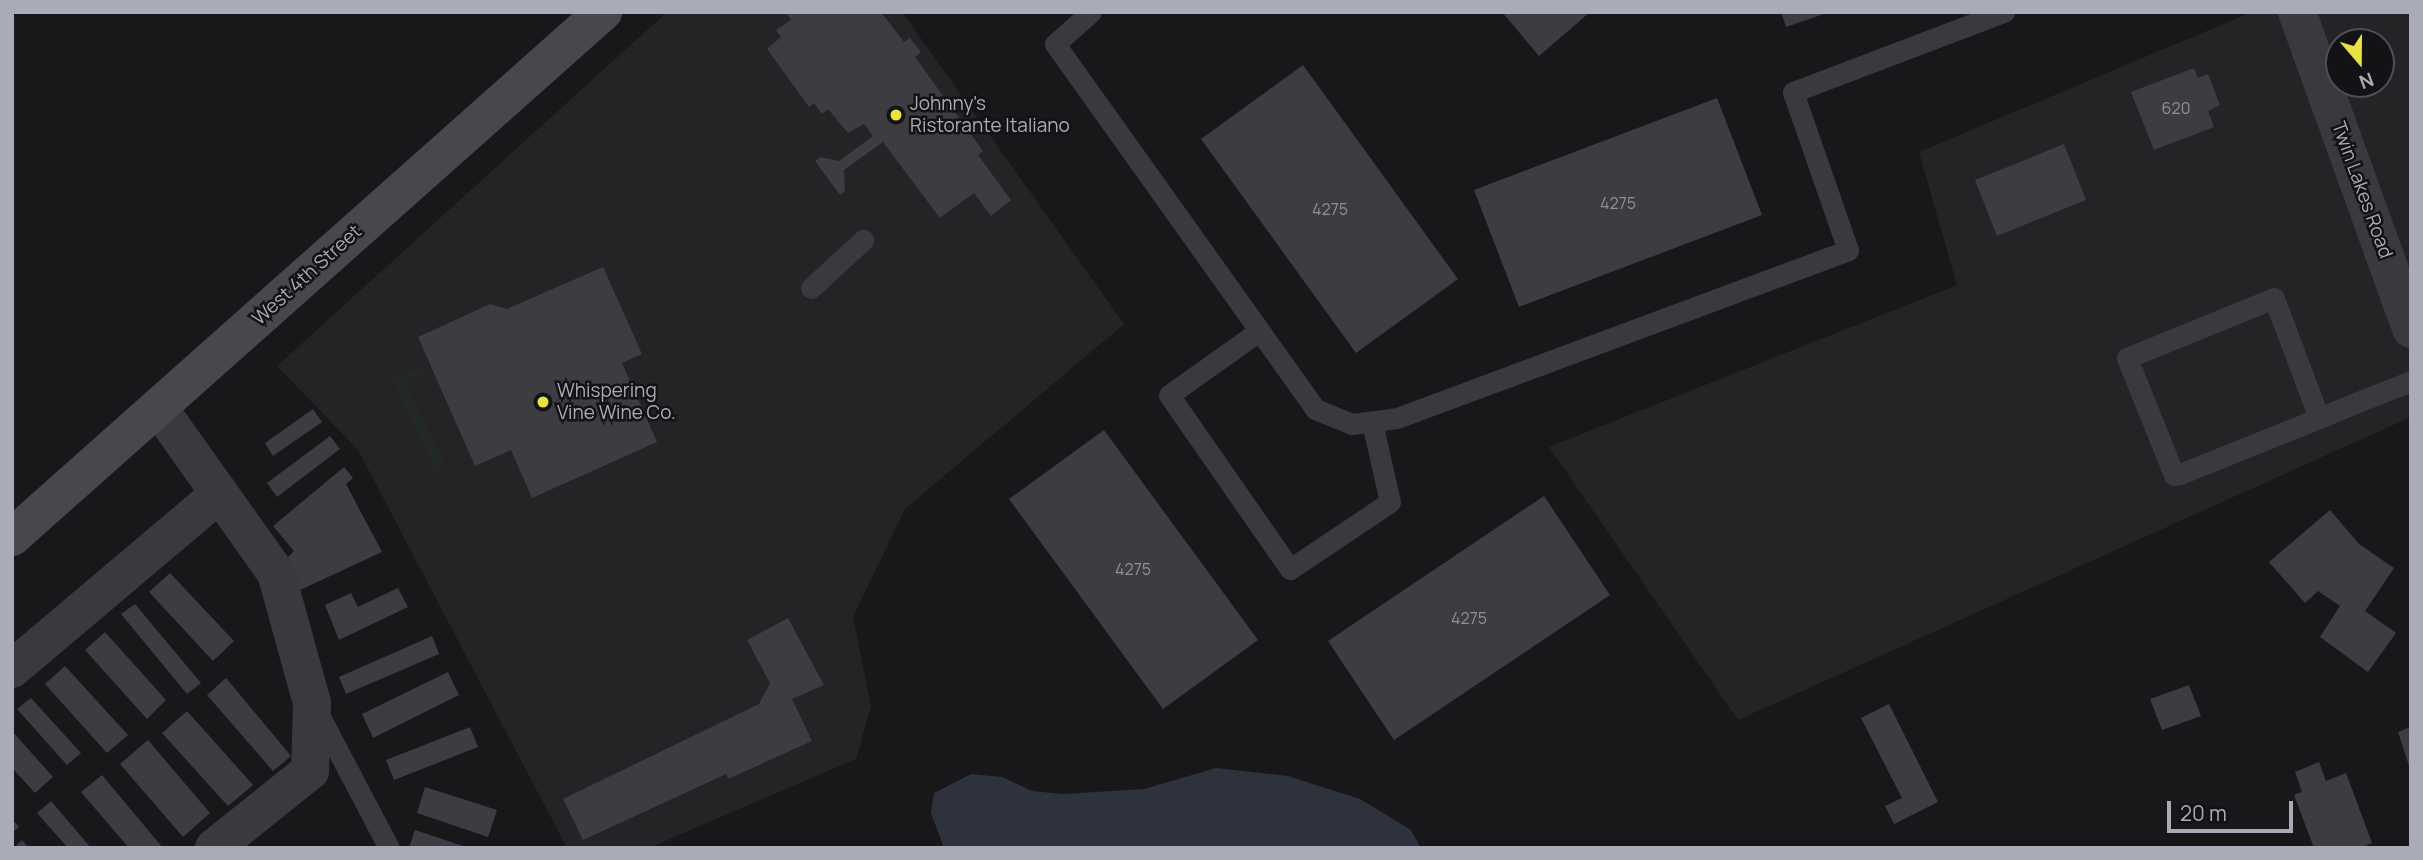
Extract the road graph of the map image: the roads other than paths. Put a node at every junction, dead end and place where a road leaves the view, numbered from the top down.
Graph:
1 (603, 12) edge
2 (1091, 12) edge
3 (2004, 12) edge
4 (2297, 12) edge
5 (863, 240) dead end
6 (811, 288) dead end
7 (2411, 329) edge
8 (1259, 331) junction
9 (2411, 381) edge
10 (158, 407) junction
11 (2319, 418) junction
12 (1372, 422) junction
13 (220, 493) junction
14 (12, 537) edge
15 (12, 669) edge
16 (312, 704) junction
17 (214, 848) edge
18 (389, 848) edge

1 - 10 main road, West 4th Street
2 - 8 lane
3 - 12 lane
4 - 7 street, Twin Lakes Road
5 - 6 lane
8 - 12 lane
8 - 12 lane
9 - 11 lane
10 - 13 street
10 - 14 main road, West 4th Street
11 - 11 lane
13 - 15 street
13 - 16 street
16 - 17 street
16 - 18 lane

